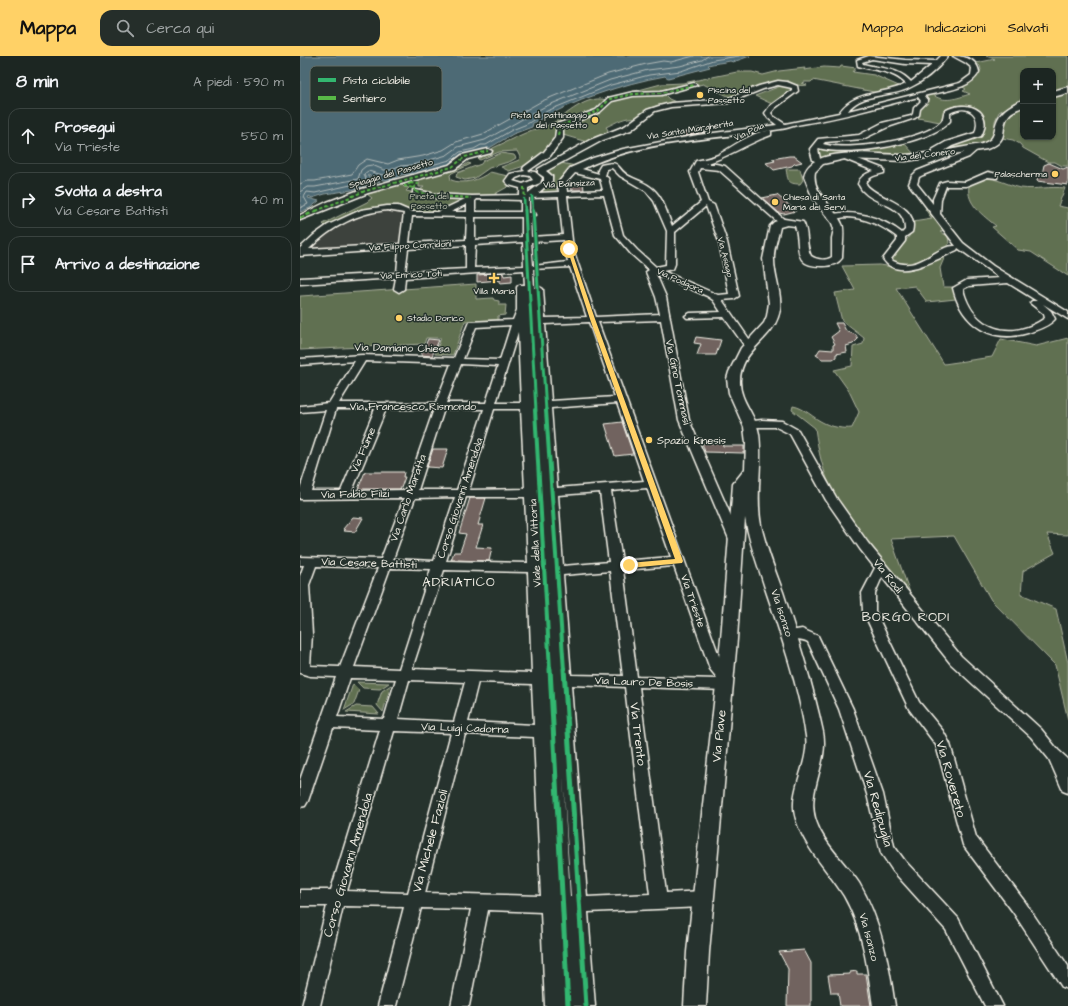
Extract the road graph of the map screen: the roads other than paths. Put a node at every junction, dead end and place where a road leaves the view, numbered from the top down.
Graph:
1 (945, 56) edge
2 (956, 56) edge
3 (976, 56) edge
4 (964, 59) junction
5 (938, 63) junction
6 (694, 85) dead end
7 (910, 85) junction
8 (1068, 90) edge
9 (1056, 93) edge
10 (919, 95) junction
11 (1021, 104) edge
12 (842, 114) junction
13 (783, 126) junction
14 (819, 145) junction
15 (974, 149) junction
16 (488, 151) dead end
17 (935, 153) junction
18 (547, 154) junction
19 (845, 156) junction
20 (719, 158) junction
21 (562, 159) junction
22 (819, 162) junction
23 (581, 165) junction
24 (716, 166) junction
25 (696, 167) junction
26 (527, 169) junction
27 (573, 170) junction
28 (541, 171) junction
29 (513, 173) dead end
30 (601, 176) junction
31 (994, 176) dead end
32 (524, 187) dead end
33 (413, 188) dead end
34 (647, 188) junction
35 (638, 190) dead end
36 (608, 192) junction
37 (563, 194) junction
38 (524, 197) junction
39 (471, 198) junction
40 (705, 202) junction
41 (932, 203) junction
42 (408, 214) junction
43 (438, 214) junction
44 (471, 215) junction
45 (525, 215) junction
46 (831, 217) junction
47 (300, 218) edge
48 (783, 222) junction
49 (671, 231) junction
50 (901, 236) junction
51 (568, 237) junction
52 (527, 239) junction
53 (470, 242) junction
54 (958, 245) junction
55 (404, 246) junction
56 (301, 253) edge
57 (573, 264) junction
58 (536, 267) junction
59 (521, 268) junction
60 (470, 271) junction
61 (656, 271) junction
62 (401, 275) junction
63 (1009, 280) junction
64 (300, 281) edge
65 (399, 289) dead end
66 (1035, 296) junction
67 (716, 298) junction
68 (728, 314) junction
69 (690, 316) dead end
70 (1068, 316) edge
71 (661, 317) dead end
72 (592, 319) junction
73 (528, 322) junction
74 (749, 346) junction
75 (362, 358) junction
76 (458, 360) junction
77 (300, 362) edge
78 (504, 363) junction
79 (622, 400) junction
80 (332, 406) junction
81 (382, 406) junction
82 (440, 406) junction
83 (490, 406) junction
84 (536, 406) junction
85 (300, 409) edge
86 (750, 424) junction
87 (748, 480) junction
88 (652, 484) junction
89 (605, 488) junction
90 (551, 492) junction
91 (531, 493) junction
92 (344, 494) junction
93 (411, 494) junction
94 (462, 494) junction
95 (302, 495) edge
96 (735, 539) junction
97 (306, 561) edge
98 (679, 561) junction
99 (385, 564) junction
100 (439, 566) junction
101 (616, 566) junction
102 (534, 568) junction
103 (881, 568) junction
104 (557, 571) junction
105 (302, 632) edge
106 (789, 635) junction
107 (345, 672) junction
108 (404, 674) junction
109 (473, 676) junction
110 (551, 680) junction
111 (631, 682) junction
112 (724, 682) junction
113 (327, 722) junction
114 (390, 725) junction
115 (460, 728) junction
116 (542, 731) junction
117 (1053, 754) junction
118 (1068, 768) edge
119 (1068, 787) edge
120 (300, 801) edge
121 (300, 898) edge
122 (337, 898) junction
123 (703, 899) junction
124 (414, 901) junction
125 (659, 901) junction
126 (481, 903) junction
127 (564, 905) junction
128 (1068, 981) edge
129 (311, 1006) edge
130 (387, 1006) edge
131 (460, 1006) edge
132 (554, 1006) edge
133 (568, 1006) edge
134 (586, 1006) edge
135 (695, 1006) edge
136 (884, 1006) edge
137 (994, 1006) edge

1 - 5 street
2 - 4 street
3 - 4 street
4 - 10 street, Via Santa Margherita
5 - 7 street
5 - 7 street
6 - 18 street
7 - 12 street
8 - 9 main road
10 - 12 street, Via Santa Margherita
10 - 14 street
11 - 15 main road, Via del Conero
12 - 13 street, Via Santa Margherita
13 - 20 street, Via Pola
13 - 21 street
13 - 23 street, Via Santa Margherita
14 - 17 street
14 - 22 street
15 - 17 main road, Via del Conero
15 - 41 street
16 - 47 street, Spiaggia del Passetto
17 - 19 main road, Via del Conero
18 - 21 street
18 - 26 street
19 - 22 main road, Via del Conero
19 - 50 street
20 - 24 street
20 - 25 street
21 - 23 street
21 - 28 street
22 - 46 main road
23 - 27 street, Via Trieste
24 - 25 street
24 - 48 street
25 - 40 street, Via Asiago
26 - 28 street
26 - 29 street
27 - 30 street
27 - 37 street, Via Trieste
28 - 38 street
30 - 34 street
30 - 36 street, Via Podgora
31 - 41 street
32 - 38 street, Viale della Vittoria
33 - 39 street
34 - 35 street
34 - 49 street
36 - 37 street, Via Bainsizza
36 - 61 street, Via Podgora
37 - 38 street, Via Bainsizza
37 - 51 street, Via Trieste
38 - 39 street, Via Bainsizza
38 - 45 street, Viale della Vittoria
39 - 43 street
39 - 44 street
40 - 49 street
40 - 67 street, Via Asiago
41 - 54 street
42 - 43 street
42 - 55 street
42 - 56 street
43 - 44 street
44 - 45 street
44 - 53 street
45 - 52 street, Viale della Vittoria
45 - 52 street, Viale della Vittoria
46 - 48 main road
46 - 50 street
48 - 74 main road, Via Isonzo
49 - 61 street
50 - 54 street
51 - 52 street, Via Filippo Corridoni
51 - 57 street, Via Trieste
52 - 53 street, Via Filippo Corridoni
52 - 58 street, Viale della Vittoria
52 - 59 street, Viale della Vittoria
52 - 73 street, Viale della Vittoria
53 - 55 street, Via Filippo Corridoni
53 - 60 street
54 - 63 street
55 - 56 street, Via Filippo Corridoni
55 - 62 street
57 - 58 street
57 - 72 street, Via Trieste
58 - 73 street, Viale della Vittoria
59 - 60 street, Via Enrico Toti
59 - 73 street, Viale della Vittoria
60 - 62 street, Via Enrico Toti
61 - 67 street, Via Podgora
61 - 96 street, Via Gino Tommasi
62 - 64 street, Via Enrico Toti
62 - 65 street
63 - 66 street
63 - 66 street
66 - 70 street
67 - 68 street, Via Podgora
68 - 69 street
68 - 74 street, Via Podgora
71 - 72 street
72 - 73 street
72 - 79 street, Via Trieste
73 - 76 street, Via Carlo Maratta
73 - 78 street, Corso Giovanni Amendola
73 - 84 street, Viale della Vittoria
73 - 84 street, Viale della Vittoria
74 - 86 main road, Via Isonzo
75 - 76 street, Via Damiano Chiesa
75 - 77 street, Via Damiano Chiesa
75 - 80 street
76 - 78 street, Via Damiano Chiesa
76 - 82 street, Via Carlo Maratta
78 - 83 street, Corso Giovanni Amendola
79 - 84 street, Via Francesco Rismondo
79 - 88 street, Via Trieste
80 - 81 street, Via Francesco Rismondo
80 - 85 street, Via Francesco Rismondo
80 - 95 street
81 - 82 street, Via Francesco Rismondo
81 - 92 street, Via Fiume
82 - 83 street, Via Francesco Rismondo
82 - 93 street, Via Carlo Maratta
83 - 84 street, Via Francesco Rismondo
83 - 94 street, Corso Giovanni Amendola
84 - 90 street, Viale della Vittoria
84 - 91 street, Viale della Vittoria
84 - 110 street, Viale della Vittoria
86 - 87 main road, Via Isonzo
86 - 103 street, Via Rodi
87 - 96 main road, Via Piave
87 - 106 main road, Via Isonzo
88 - 89 street
88 - 98 street, Via Trieste
89 - 90 street
89 - 101 street, Via Trento
90 - 104 street, Viale della Vittoria
91 - 94 street, Via Fabio Filzi
91 - 102 street, Viale della Vittoria
92 - 93 street, Via Fabio Filzi
92 - 95 street, Via Fabio Filzi
93 - 94 street, Via Fabio Filzi
93 - 99 street, Via Carlo Maratta
94 - 100 street, Corso Giovanni Amendola
96 - 112 main road, Via Piave
97 - 99 street, Via Cesare Battisti
97 - 105 street
98 - 101 street
98 - 112 street, Via Trieste
99 - 100 street, Via Cesare Battisti
99 - 107 street, Via Carlo Maratta
100 - 102 street, Via Cesare Battisti
100 - 108 street, Corso Giovanni Amendola
101 - 104 street
101 - 111 street, Via Trento
102 - 110 street, Viale della Vittoria
103 - 117 street, Via Rodi
103 - 128 street, Via Rovereto
104 - 110 street, Viale della Vittoria
105 - 107 street, Via Lauro De Bosis
106 - 136 main road, Via Isonzo
106 - 137 street, Via Redipuglia
107 - 108 street, Via Lauro De Bosis
107 - 113 street, Via Carlo Maratta
108 - 109 street, Via Lauro De Bosis
108 - 114 street, Corso Giovanni Amendola
109 - 110 street, Via Lauro De Bosis
109 - 115 street, Via Michele Fazioli
110 - 111 street, Via Lauro De Bosis
110 - 116 street, Viale della Vittoria
110 - 127 street, Viale della Vittoria
111 - 112 street, Via Lauro De Bosis
111 - 125 street, Via Trento
112 - 123 main road, Via Piave
113 - 114 street, Via Luigi Cadorna
113 - 120 street
114 - 115 street, Via Luigi Cadorna
114 - 122 street, Corso Giovanni Amendola
115 - 116 street, Via Luigi Cadorna
115 - 124 street, Via Michele Fazioli
116 - 127 street, Viale della Vittoria
117 - 118 street, Via Rodi
117 - 119 street, Via Rodi
121 - 122 street
122 - 124 street
122 - 129 street, Corso Giovanni Amendola
123 - 125 street
123 - 135 main road, Via Piave
124 - 126 street
124 - 130 street, Via Michele Fazioli
125 - 127 street
126 - 127 street
126 - 131 street
127 - 132 street, Viale della Vittoria
127 - 133 street, Viale della Vittoria
127 - 134 street, Viale della Vittoria

